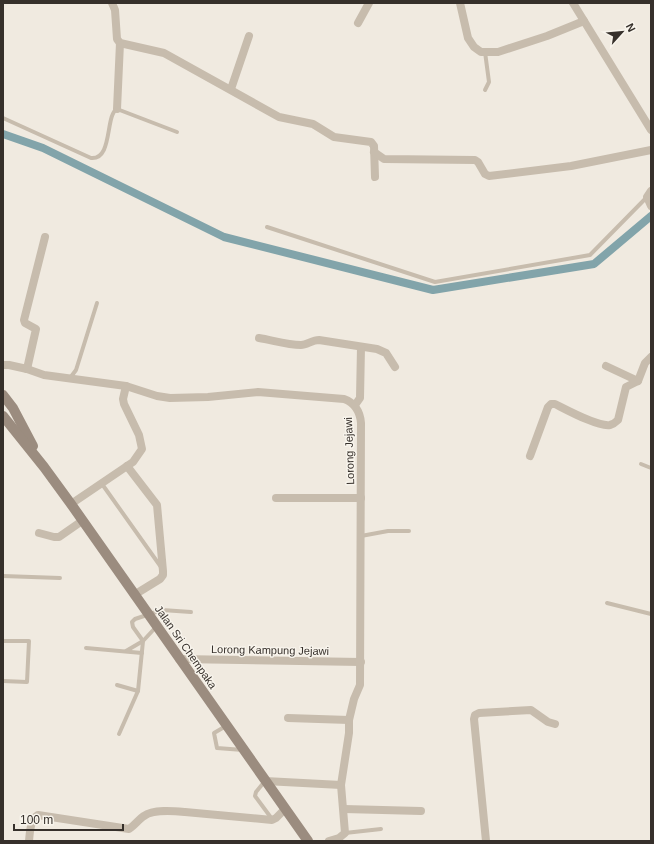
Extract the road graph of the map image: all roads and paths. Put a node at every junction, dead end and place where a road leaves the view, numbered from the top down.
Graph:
1 (112, 3) edge
2 (369, 3) edge
3 (460, 3) edge
4 (573, 3) edge
5 (584, 21) junction
6 (358, 23) dead end
7 (249, 36) dead end
8 (120, 43) junction
9 (485, 52) junction
10 (231, 89) junction
11 (485, 90) dead end
12 (118, 109) junction
13 (3, 118) edge
14 (651, 130) edge
15 (177, 132) dead end
16 (651, 150) edge
17 (374, 152) junction
18 (375, 177) dead end
19 (649, 194) edge
20 (651, 206) edge
21 (267, 227) dead end
22 (45, 237) dead end
23 (97, 303) dead end
24 (259, 338) dead end
25 (361, 347) junction
26 (651, 357) edge
27 (3, 365) edge
28 (606, 366) dead end
29 (395, 367) dead end
30 (27, 369) junction
31 (70, 379) junction
32 (638, 381) junction
33 (126, 386) junction
34 (3, 394) edge
35 (355, 405) junction
36 (3, 416) edge
37 (530, 456) dead end
38 (641, 464) dead end
39 (127, 466) junction
40 (44, 467) junction
41 (651, 468) edge
42 (102, 484) junction
43 (276, 498) dead end
44 (361, 498) junction
45 (71, 504) junction
46 (82, 521) junction
47 (409, 531) dead end
48 (39, 533) dead end
49 (361, 536) junction
50 (163, 571) junction
51 (3, 576) edge
52 (60, 578) dead end
53 (134, 595) junction
54 (607, 603) dead end
55 (192, 612) dead end
56 (651, 614) edge
57 (148, 615) junction
58 (157, 627) junction
59 (3, 641) edge
60 (143, 641) junction
61 (86, 648) dead end
62 (126, 651) junction
63 (142, 653) junction
64 (179, 659) junction
65 (361, 662) junction
66 (3, 681) edge
67 (117, 685) dead end
68 (138, 690) junction
69 (288, 718) dead end
70 (349, 720) junction
71 (555, 724) dead end
72 (226, 726) junction
73 (119, 734) dead end
74 (243, 750) junction
75 (265, 781) junction
76 (341, 785) junction
77 (344, 809) junction
78 (285, 810) junction
79 (420, 812) dead end
80 (272, 820) junction
81 (381, 829) dead end
82 (345, 833) junction
83 (29, 841) edge
84 (308, 841) edge
85 (328, 841) edge
86 (486, 841) edge

1 - 8 street
2 - 6 street
3 - 9 street
4 - 5 street
5 - 9 street
5 - 14 street
7 - 10 street
8 - 10 street
8 - 12 street
9 - 11 lane
10 - 17 street
12 - 13 lane
12 - 15 lane
16 - 17 street
17 - 18 street
19 - 20 street
19 - 21 lane
22 - 30 street
23 - 31 lane
24 - 25 street
25 - 29 street
25 - 35 street
26 - 32 street
27 - 30 street, Lorong Jejawi
28 - 32 street
30 - 31 street, Lorong Jejawi
31 - 33 street, Lorong Jejawi
32 - 37 street
33 - 35 street, Lorong Jejawi
33 - 39 street
34 - 40 main road
35 - 44 street, Lorong Jejawi
36 - 40 main road
38 - 41 lane
39 - 42 street
39 - 50 street
40 - 45 main road, Jalan Sri Chempaka
42 - 45 street
42 - 50 lane
43 - 44 street
44 - 49 street, Lorong Jejawi
45 - 46 main road, Jalan Sri Chempaka
46 - 48 street
46 - 53 main road, Jalan Sri Chempaka
47 - 49 lane
49 - 65 street, Lorong Jejawi
50 - 53 street
51 - 52 lane
53 - 57 main road, Jalan Sri Chempaka
54 - 56 lane
55 - 57 lane
57 - 58 main road, Jalan Sri Chempaka
57 - 60 lane
58 - 60 lane
58 - 64 main road, Jalan Sri Chempaka
59 - 66 lane
60 - 62 lane
60 - 63 lane
61 - 62 lane
62 - 63 lane
63 - 68 lane
64 - 65 street, Lorong Kampung Jejawi
64 - 72 main road, Jalan Sri Chempaka
65 - 70 street, Lorong Jejawi
67 - 68 lane
68 - 73 lane
69 - 70 street
70 - 76 street, Lorong Jejawi
71 - 86 street
72 - 74 main road, Jalan Sri Chempaka
72 - 74 lane
74 - 75 main road, Jalan Sri Chempaka
75 - 76 street
75 - 78 main road, Jalan Sri Chempaka
75 - 80 lane
76 - 77 street, Lorong Jejawi
77 - 79 street
77 - 82 street, Lorong Jejawi
78 - 80 street
78 - 84 main road, Jalan Sri Chempaka
80 - 83 street
81 - 82 lane
82 - 85 street

